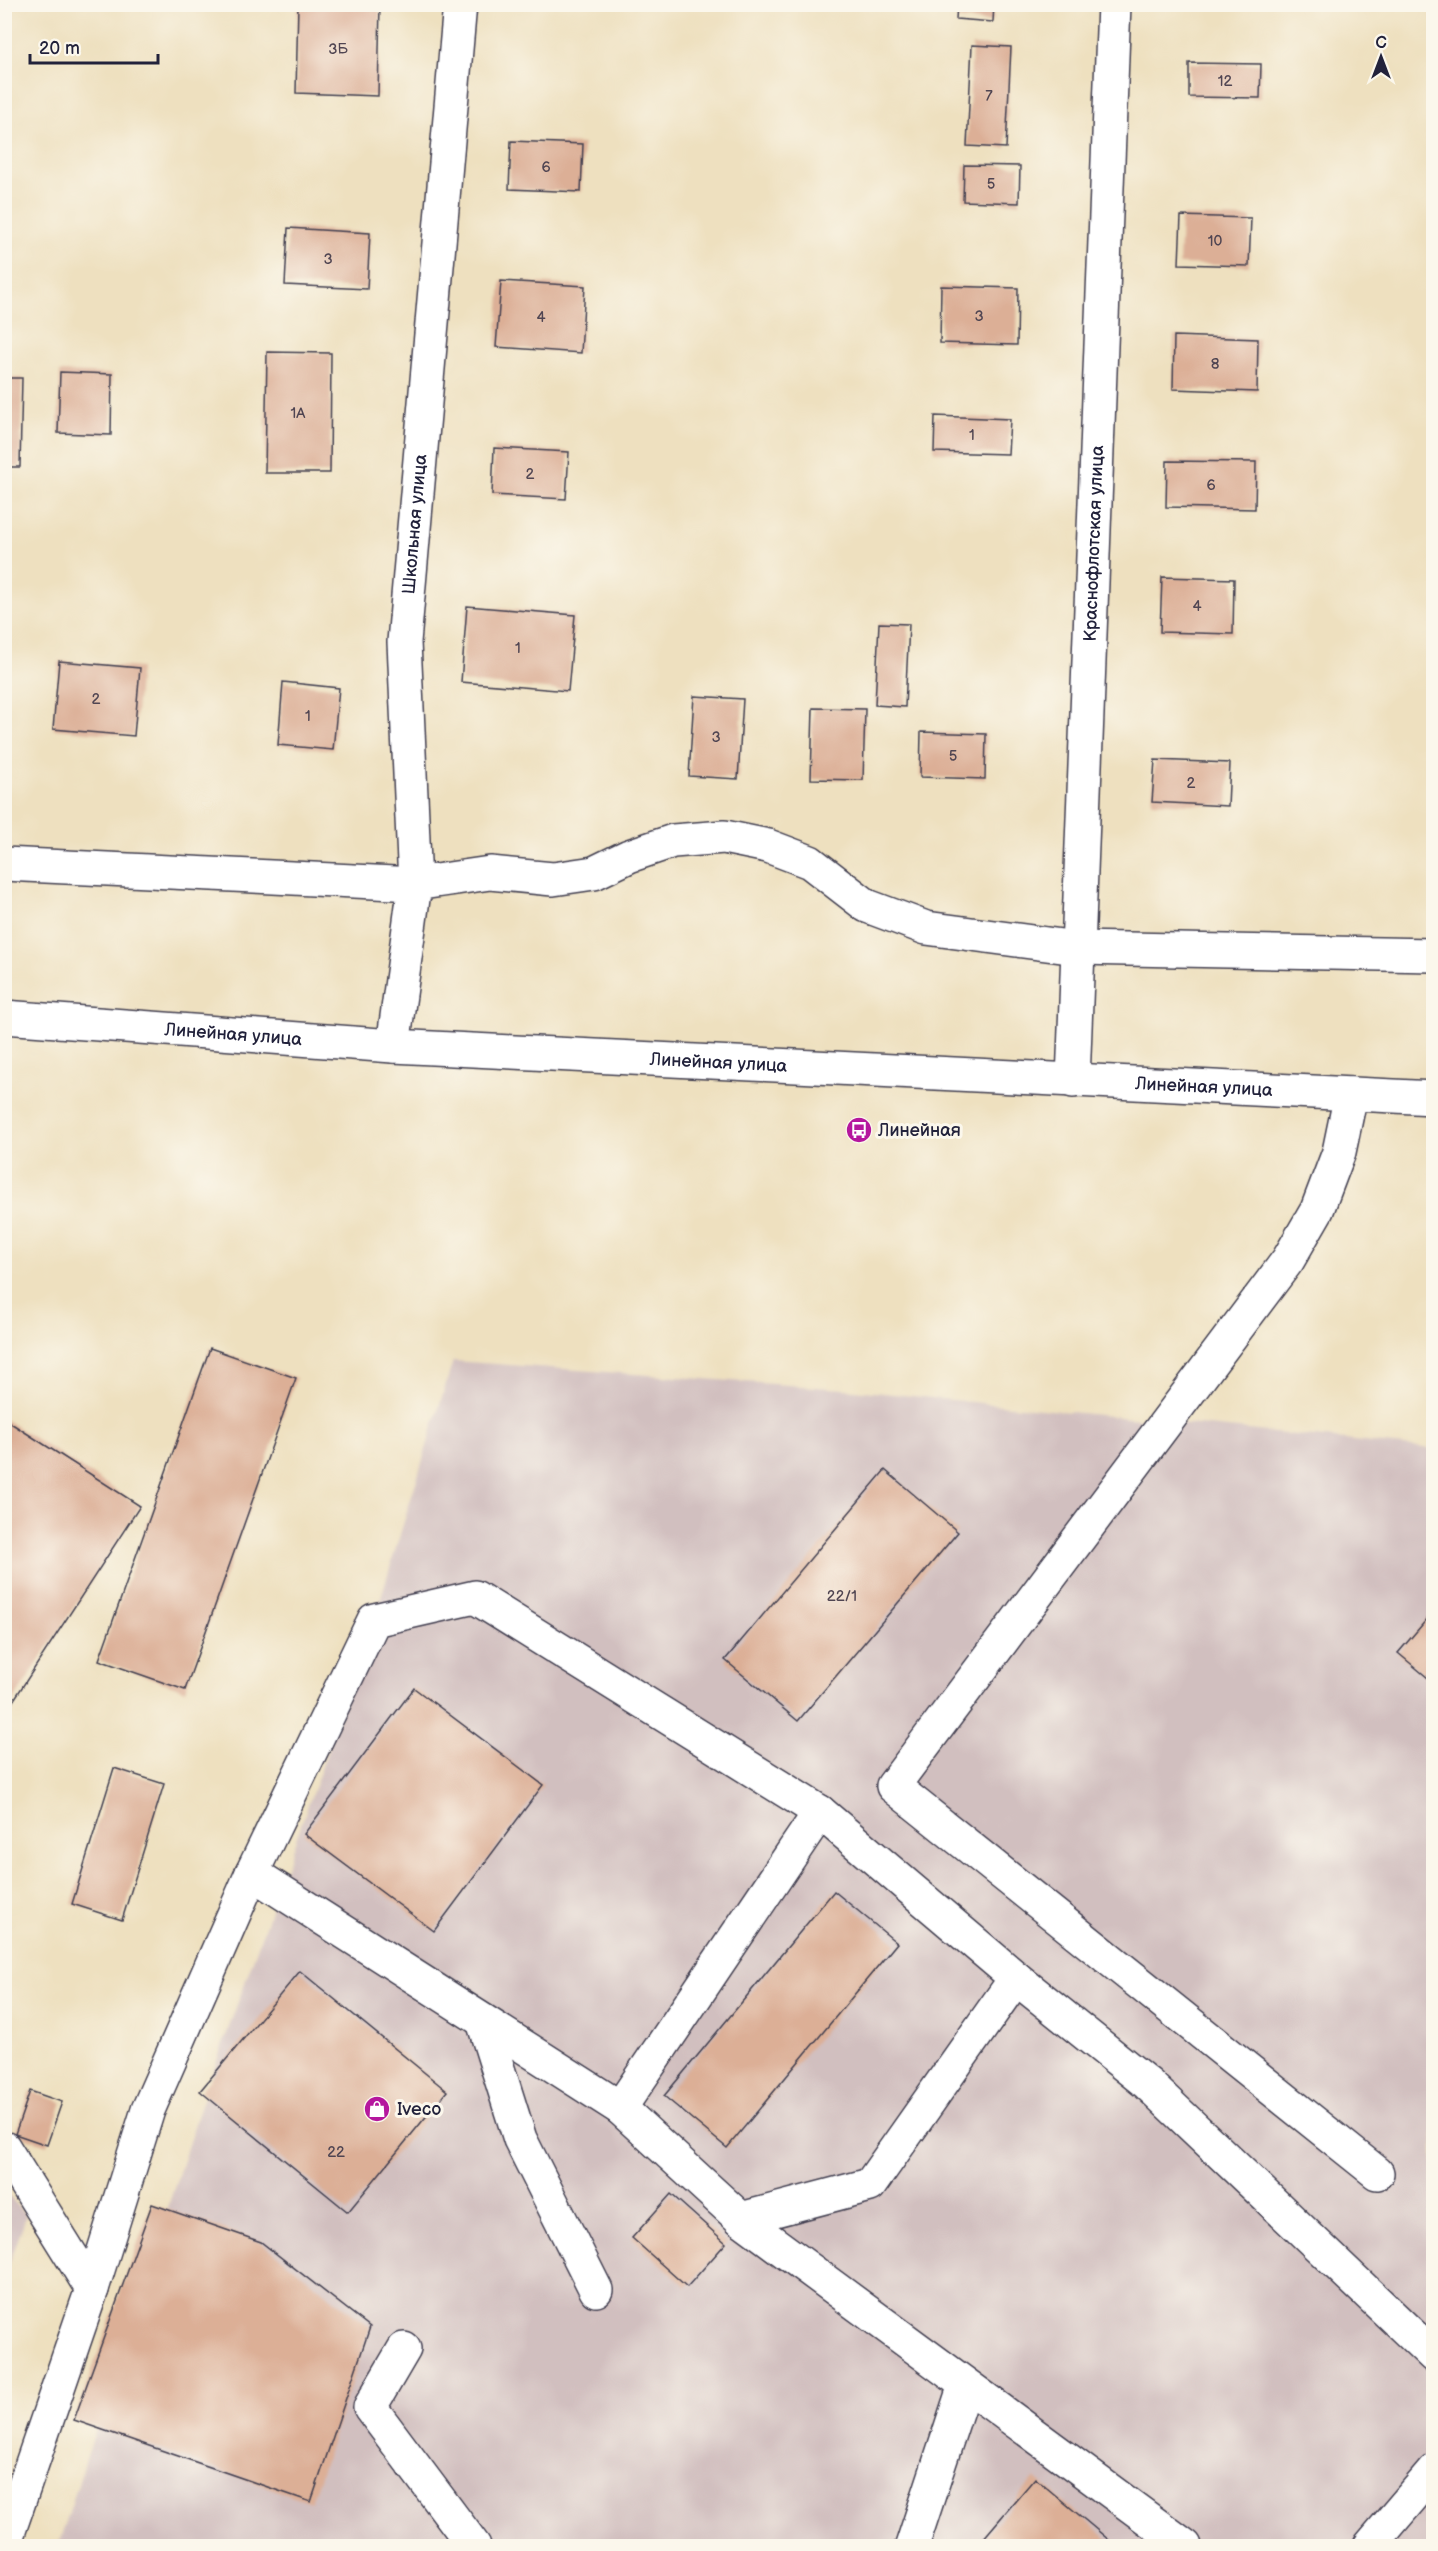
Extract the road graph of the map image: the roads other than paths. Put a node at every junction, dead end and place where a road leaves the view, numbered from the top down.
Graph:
1 (460, 4) edge
2 (1114, 4) edge
3 (4, 864) edge
4 (415, 884) junction
5 (1077, 948) junction
6 (1434, 955) edge
7 (4, 1017) edge
8 (393, 1046) junction
9 (1073, 1081) junction
10 (1352, 1095) junction
11 (1434, 1098) edge
12 (820, 1812) junction
13 (252, 1873) junction
14 (1016, 1978) junction
15 (483, 2021) junction
16 (620, 2108) junction
17 (4, 2148) edge
18 (1377, 2173) dead end
19 (741, 2219) junction
20 (92, 2289) junction
21 (596, 2290) dead end
22 (404, 2349) dead end
23 (1434, 2356) edge
24 (965, 2385) junction
25 (1434, 2471) edge
26 (4, 2545) edge
27 (474, 2547) edge
28 (912, 2547) edge
29 (1185, 2547) edge
30 (1370, 2547) edge

1 - 4 street, Школьная улица
2 - 5 street, Краснофлотская улица
3 - 4 street
4 - 5 street
4 - 8 street, Школьная улица
5 - 6 street
5 - 9 street, Краснофлотская улица
7 - 8 street, Линейная улица
8 - 9 street, Линейная улица
9 - 10 street, Линейная улица
10 - 11 street, Линейная улица
10 - 18 street
12 - 13 street
12 - 14 street
12 - 16 street
13 - 15 street
13 - 20 street
14 - 19 street
14 - 23 street
15 - 16 street
15 - 21 street
16 - 19 street
17 - 20 street
19 - 24 street
20 - 26 street
22 - 27 street
24 - 28 street
24 - 29 street
25 - 30 street

